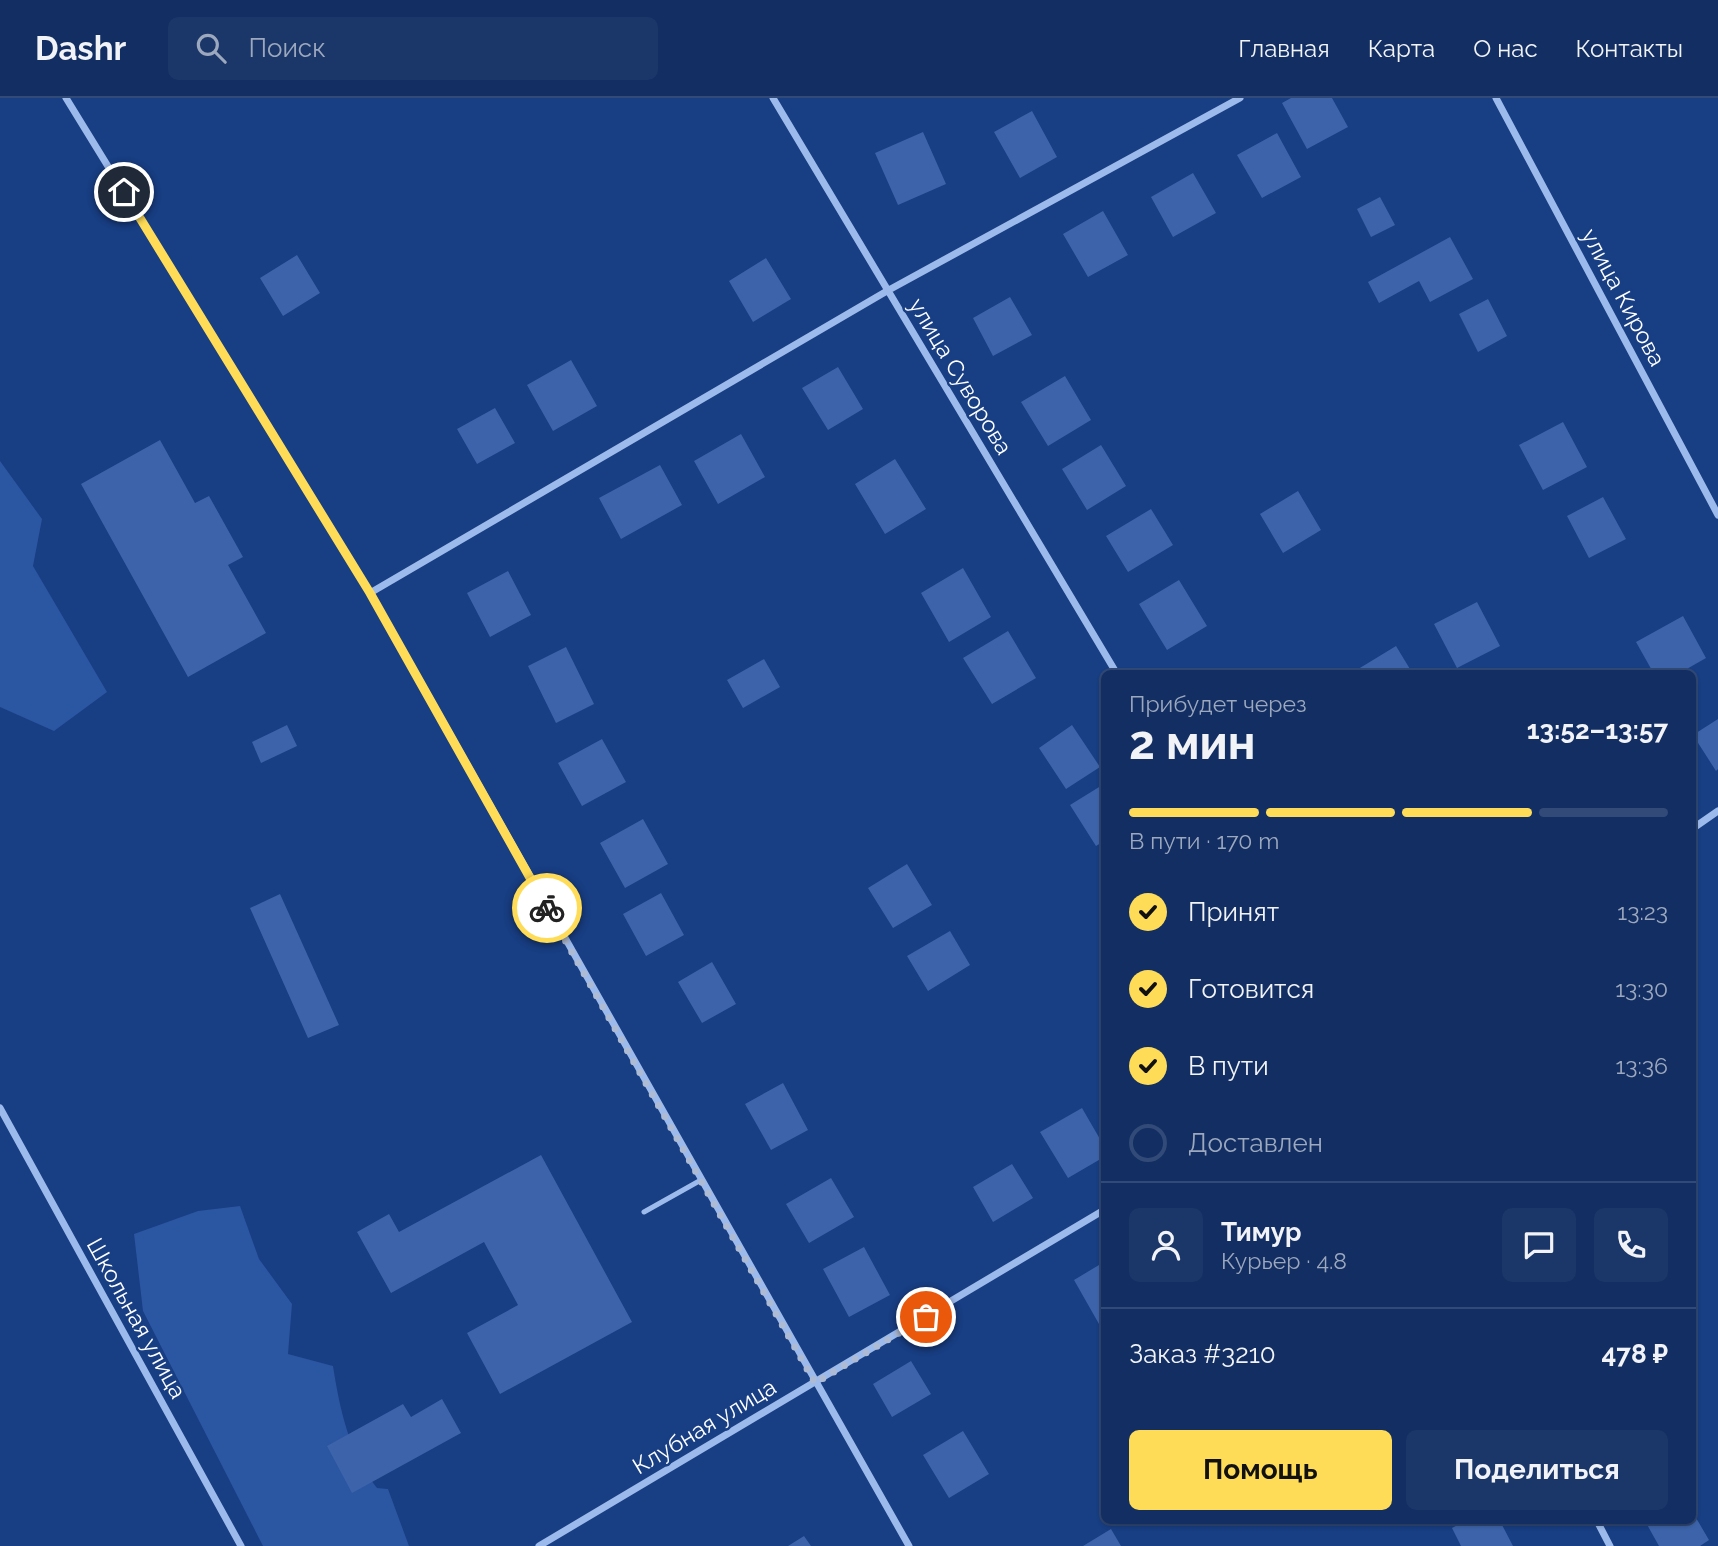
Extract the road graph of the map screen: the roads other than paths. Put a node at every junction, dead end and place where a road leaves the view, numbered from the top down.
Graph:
1 (66, 98) edge
2 (773, 98) edge
3 (1240, 98) edge
4 (1496, 98) edge
5 (887, 290) junction
6 (1718, 515) edge
7 (370, 593) junction
8 (1115, 670) edge
9 (1718, 811) edge
10 (1696, 826) edge
11 (0, 1108) edge
12 (701, 1180) junction
13 (644, 1212) dead end
14 (1101, 1212) edge
15 (815, 1383) junction
16 (1599, 1524) edge
17 (241, 1546) edge
18 (539, 1546) edge
19 (909, 1546) edge
20 (1610, 1546) edge

1 - 7 street
2 - 5 street, улица Суворова
3 - 5 street
4 - 6 street, улица Кирова
5 - 7 street
5 - 8 street, улица Суворова
7 - 12 street
9 - 10 street
11 - 17 street, Школьная улица
12 - 13 lane
12 - 15 street
14 - 15 street, Клубная улица
15 - 18 street, Клубная улица
15 - 19 street
16 - 20 street

